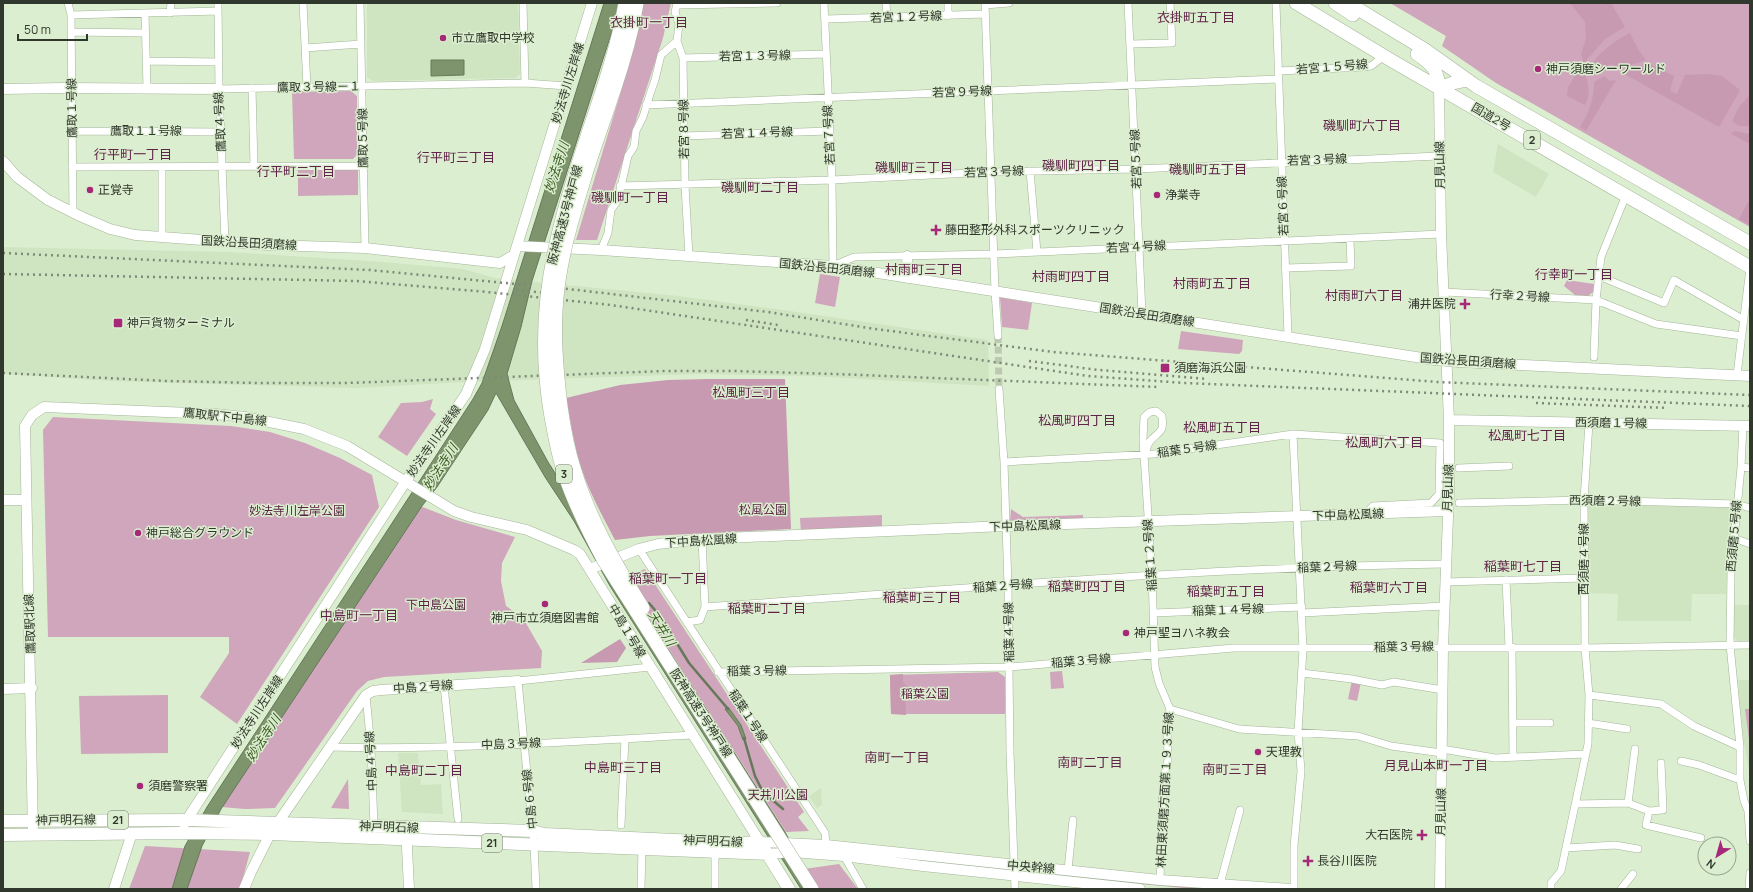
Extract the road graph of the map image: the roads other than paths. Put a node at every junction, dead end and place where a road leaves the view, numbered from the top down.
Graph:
1 (68, 3) edge
2 (171, 3) edge
3 (218, 3) edge
4 (304, 3) edge
5 (360, 3) edge
6 (523, 3) edge
7 (592, 3) edge
8 (625, 3) edge
9 (637, 3) edge
10 (777, 3) edge
11 (824, 3) edge
12 (886, 3) edge
13 (948, 3) edge
14 (1009, 3) edge
15 (1128, 3) edge
16 (1170, 3) edge
17 (1276, 3) edge
18 (1296, 3) edge
19 (1335, 3) edge
20 (1348, 3) edge
21 (677, 4) edge
22 (985, 4) edge
23 (218, 11) junction
24 (170, 13) junction
25 (144, 14) junction
26 (985, 14) junction
27 (71, 15) junction
28 (948, 16) junction
29 (887, 17) junction
30 (826, 19) junction
31 (71, 32) junction
32 (145, 33) junction
33 (677, 41) junction
34 (361, 44) junction
35 (1131, 44) junction
36 (305, 48) junction
37 (826, 54) junction
38 (1384, 56) junction
39 (683, 58) junction
40 (146, 61) junction
41 (218, 62) junction
42 (1278, 71) junction
43 (1278, 79) junction
44 (1468, 80) junction
45 (525, 83) junction
46 (1133, 85) junction
47 (566, 86) junction
48 (307, 87) junction
49 (361, 87) junction
50 (72, 88) junction
51 (147, 88) junction
52 (219, 88) junction
53 (252, 88) junction
54 (1439, 88) junction
55 (3, 89) edge
56 (987, 91) junction
57 (827, 97) junction
58 (684, 103) junction
59 (646, 104) junction
60 (72, 131) junction
61 (829, 131) junction
62 (221, 132) junction
63 (684, 136) junction
64 (1439, 156) junction
65 (3, 161) edge
66 (1282, 162) junction
67 (223, 166) junction
68 (254, 166) junction
69 (364, 166) junction
70 (72, 167) junction
71 (162, 167) junction
72 (1136, 169) junction
73 (1030, 171) junction
74 (991, 172) junction
75 (832, 180) junction
76 (620, 186) junction
77 (685, 186) junction
78 (1626, 195) junction
79 (73, 213) junction
80 (1441, 234) junction
81 (162, 237) junction
82 (1350, 240) junction
83 (1284, 241) junction
84 (225, 242) junction
85 (1750, 243) edge
86 (1139, 247) junction
87 (365, 248) junction
88 (519, 249) junction
89 (601, 250) junction
90 (1037, 252) junction
91 (994, 254) junction
92 (689, 256) junction
93 (907, 256) junction
94 (833, 266) junction
95 (1750, 267) edge
96 (1285, 268) junction
97 (1599, 276) junction
98 (908, 278) junction
99 (995, 291) junction
100 (1444, 292) junction
101 (1596, 300) junction
102 (1142, 314) junction
103 (1744, 320) junction
104 (998, 336) tunnel mouth
105 (1288, 336) junction
106 (1742, 336) junction
107 (1594, 357) dead end
108 (1737, 375) junction
109 (1750, 376) edge
110 (999, 389) tunnel mouth
111 (32, 415) joint
112 (1449, 420) junction
113 (1589, 423) junction
114 (1746, 426) edge
115 (1293, 434) junction
116 (1145, 455) junction
117 (1004, 462) junction
118 (1509, 466) dead end
119 (1741, 467) junction
120 (1459, 468) dead end
121 (1750, 468) edge
122 (406, 481) junction
123 (416, 488) joint
124 (3, 500) edge
125 (26, 500) junction
126 (1584, 500) junction
127 (1459, 503) dead end
128 (1737, 504) junction
129 (1750, 508) edge
130 (1447, 511) junction
131 (1365, 514) junction
132 (1296, 516) junction
133 (1149, 522) junction
134 (1006, 526) junction
135 (1734, 538) junction
136 (702, 539) junction
137 (1750, 544) edge
138 (639, 549) junction
139 (1446, 564) junction
140 (592, 568) junction
141 (1299, 568) junction
142 (1152, 576) junction
143 (1584, 578) junction
144 (1506, 580) junction
145 (1445, 582) junction
146 (1008, 586) junction
147 (1445, 606) junction
148 (705, 607) junction
149 (1302, 610) junction
150 (1154, 613) junction
151 (687, 622) junction
152 (1750, 645) edge
153 (1730, 646) junction
154 (1443, 647) junction
155 (1510, 647) junction
156 (1584, 648) junction
157 (1303, 649) junction
158 (1154, 656) junction
159 (650, 667) junction
160 (1010, 667) junction
161 (718, 672) junction
162 (1302, 673) junction
163 (518, 681) junction
164 (444, 686) junction
165 (3, 688) edge
166 (32, 688) junction
167 (1443, 690) junction
168 (366, 695) junction
169 (1589, 695) junction
170 (1170, 709) junction
171 (1513, 723) junction
172 (1550, 723) dead end
173 (1588, 723) junction
174 (1627, 729) dead end
175 (1298, 732) junction
176 (692, 735) junction
177 (625, 739) junction
178 (524, 744) junction
179 (450, 746) junction
180 (1740, 746) junction
181 (330, 747) junction
182 (371, 748) junction
183 (1635, 749) dead end
184 (1442, 751) junction
185 (1585, 754) junction
186 (1513, 757) junction
187 (1681, 760) dead end
188 (1661, 763) dead end
189 (1740, 780) junction
190 (1747, 800) edge
191 (1628, 803) junction
192 (1576, 804) junction
193 (1240, 810) dead end
194 (1649, 811) junction
195 (458, 819) dead end
196 (187, 820) junction
197 (1073, 820) dead end
198 (3, 821) edge
199 (34, 821) junction
200 (278, 822) junction
201 (621, 825) dead end
202 (374, 826) junction
203 (533, 831) junction
204 (132, 833) junction
205 (179, 833) junction
206 (406, 833) junction
207 (33, 834) junction
208 (270, 834) junction
209 (3, 835) edge
210 (1697, 837) edge
211 (1750, 841) edge
212 (760, 842) junction
213 (826, 844) junction
214 (534, 845) junction
215 (1566, 848) junction
216 (642, 849) junction
217 (1638, 850) dead end
218 (715, 852) junction
219 (769, 854) junction
220 (844, 856) junction
221 (1068, 870) junction
222 (1014, 871) junction
223 (1750, 873) edge
224 (1633, 874) dead end
225 (1160, 880) junction
226 (1220, 884) junction
227 (114, 889) edge
228 (244, 889) edge
229 (409, 889) edge
230 (536, 889) edge
231 (641, 889) edge
232 (715, 889) edge
233 (789, 889) edge
234 (812, 889) edge
235 (819, 889) edge
236 (863, 889) edge
237 (1015, 889) edge
238 (1140, 889) edge
239 (1290, 889) edge
240 (1294, 889) edge
241 (1440, 889) edge
242 (1551, 889) edge
243 (1621, 889) edge
244 (1749, 889) edge

1 - 27 street, 鷹取１号線
2 - 24 street
3 - 23 street, 鷹取４号線
4 - 36 street
5 - 34 street, 鷹取５号線
6 - 45 street
7 - 47 street, 妙法寺川左岸線
8 - 234 highway, 阪神高速3号神戸線 / 3, bridge
9 - 235 highway, 阪神高速3号神戸線 / 3, bridge
10 - 21 street
11 - 30 street, 若宮７号線
12 - 29 street
13 - 28 street
14 - 22 street
15 - 35 street, 若宮５号線
16 - 35 street
17 - 42 street, 若宮６号線
18 - 38 highway, 国道2号 / 2
19 - 54 highway
20 - 44 highway, 国道2号 / 2
21 - 33 street, 若宮８号線
22 - 26 street
23 - 24 street
23 - 41 street, 鷹取４号線
24 - 25 street
25 - 27 street
25 - 32 street
26 - 28 street, 若宮１２号線
26 - 56 street
27 - 31 street, 鷹取１号線
28 - 29 street, 若宮１２号線
29 - 30 street, 若宮１２号線
30 - 37 street, 若宮７号線
31 - 32 street
31 - 50 street, 鷹取１号線
32 - 40 street
33 - 39 street, 若宮８号線
33 - 59 street
34 - 36 street
34 - 49 street, 鷹取５号線
35 - 46 street, 若宮５号線
36 - 48 street
37 - 39 street, 若宮１３号線
37 - 57 street, 若宮７号線
38 - 42 street, 若宮１５号線
38 - 54 highway, 国道2号 / 2
39 - 58 street, 若宮８号線
40 - 41 street
40 - 51 street
41 - 52 street, 鷹取４号線
42 - 43 street, 若宮６号線
43 - 46 street, 若宮９号線
43 - 66 street, 若宮６号線
44 - 54 highway
44 - 85 highway, 国道2号 / 2
45 - 47 street, 鷹取３号線－１
45 - 49 street, 鷹取３号線－１
46 - 56 street, 若宮９号線
46 - 72 street, 若宮５号線
47 - 88 street, 妙法寺川左岸線
48 - 49 street, 鷹取３号線－１
48 - 53 street, 鷹取３号線－１
49 - 69 street, 鷹取５号線
50 - 51 street, 鷹取３号線－１
50 - 55 street, 鷹取３号線－１
50 - 60 street, 鷹取１号線
51 - 52 street, 鷹取３号線－１
52 - 53 street, 鷹取３号線－１
52 - 62 street, 鷹取４号線
53 - 68 street
54 - 64 street, 月見山線
54 - 78 highway, 国道2号 / 2
56 - 57 street, 若宮９号線
56 - 74 street
57 - 58 street, 若宮９号線
57 - 61 street, 若宮７号線
58 - 59 street, 若宮９号線
58 - 63 street, 若宮８号線
59 - 76 street
60 - 62 street, 鷹取１１号線
60 - 70 street, 鷹取１号線
61 - 63 street, 若宮１４号線
61 - 75 street, 若宮７号線
62 - 67 street, 鷹取４号線
63 - 77 street, 若宮８号線
64 - 66 street, 若宮３号線
64 - 80 street, 月見山線
65 - 79 street, 国鉄沿長田須磨線
66 - 72 street, 若宮３号線
66 - 83 street, 若宮６号線
67 - 68 street
67 - 71 street
67 - 84 street, 鷹取４号線
68 - 69 street
69 - 87 street, 鷹取５号線
70 - 71 street
70 - 79 street, 鷹取１号線
71 - 81 street
72 - 73 street, 若宮３号線
72 - 86 street, 若宮５号線
73 - 74 street, 若宮３号線
73 - 90 street
74 - 75 street, 若宮３号線
74 - 91 street
75 - 77 street, 若宮３号線
75 - 94 street, 若宮７号線
76 - 77 street, 若宮３号線
76 - 89 street
77 - 92 street, 若宮８号線
78 - 95 highway, 国道2号 / 2
78 - 97 street
79 - 81 street, 国鉄沿長田須磨線
80 - 82 street, 若宮４号線
80 - 100 street, 月見山線
81 - 84 street, 国鉄沿長田須磨線
82 - 83 street, 若宮４号線
82 - 96 street
83 - 86 street, 若宮４号線
83 - 96 street, 若宮６号線
84 - 87 street, 国鉄沿長田須磨線
86 - 90 street, 若宮４号線
86 - 102 street, 若宮５号線
87 - 88 street, 国鉄沿長田須磨線
88 - 89 street, 国鉄沿長田須磨線
88 - 122 street, 妙法寺川左岸線
89 - 92 street, 国鉄沿長田須磨線
90 - 91 street, 若宮４号線
91 - 93 street, 若宮４号線
91 - 99 street
92 - 94 street, 国鉄沿長田須磨線
93 - 94 street, 若宮４号線
93 - 98 street
94 - 98 street, 国鉄沿長田須磨線
95 - 103 street
96 - 105 street, 若宮６号線
97 - 101 street
97 - 103 street
98 - 99 street, 国鉄沿長田須磨線
99 - 102 street, 国鉄沿長田須磨線
99 - 104 street
100 - 101 street, 行幸２号線
100 - 112 street, 月見山線
101 - 106 street, 行幸２号線
101 - 107 street
102 - 105 street, 国鉄沿長田須磨線
103 - 106 street
105 - 108 street, 国鉄沿長田須磨線, bridge
106 - 108 street
108 - 109 street, 国鉄沿長田須磨線
110 - 117 street, 稲葉４号線
111 - 122 street, 鷹取駅下中島線
111 - 125 street, 鷹取駅北線
112 - 113 street, 西須磨１号線
112 - 130 street, 月見山線
113 - 114 street, 西須磨１号線
113 - 126 street, 西須磨４号線
114 - 119 street, 西須磨５号線
115 - 116 street, 稲葉５号線
115 - 131 street, 稲葉５号線
115 - 132 street
116 - 116 street, 稲葉１２号線
116 - 117 street, 稲葉５号線
116 - 133 street, 稲葉１２号線
117 - 134 street, 稲葉４号線
118 - 120 street
119 - 121 street
119 - 128 street, 西須磨５号線
122 - 123 street, 鷹取駅下中島線
122 - 196 street, 妙法寺川左岸線
123 - 140 street, 中島１号線
124 - 125 street
125 - 166 street, 鷹取駅北線
126 - 127 street, 西須磨２号線
126 - 128 street, 西須磨２号線
126 - 143 street, 西須磨４号線
128 - 129 street, 西須磨２号線
128 - 135 street, 西須磨５号線
130 - 131 street, 下中島松風線
130 - 139 street, 月見山線
131 - 132 street, 下中島松風線
132 - 133 street, 下中島松風線
132 - 141 street
133 - 134 street, 下中島松風線
133 - 142 street, 稲葉１２号線
134 - 136 street, 下中島松風線
134 - 146 street, 稲葉４号線
135 - 137 street
135 - 153 street, 西須磨５号線
136 - 138 street, 下中島松風線
136 - 148 street
138 - 140 street, 下中島松風線
138 - 151 street, 稲葉１号線
139 - 141 street, 稲葉２号線
139 - 145 street, 月見山線
140 - 159 street, 中島１号線
141 - 142 street, 稲葉２号線
141 - 149 street
142 - 146 street, 稲葉２号線
142 - 150 street, 稲葉１２号線
143 - 144 street
143 - 156 street, 西須磨４号線
144 - 145 street
144 - 155 street
145 - 147 street, 月見山線
146 - 148 street, 稲葉２号線
146 - 160 street, 稲葉４号線
147 - 149 street, 稲葉１４号線
147 - 154 street, 月見山線
148 - 151 street
149 - 150 street, 稲葉１４号線
149 - 157 street
150 - 158 street, 稲葉１２号線
151 - 161 street, 稲葉１号線
152 - 153 street, 稲葉３号線
153 - 156 street, 稲葉３号線
153 - 180 street, 西須磨５号線
154 - 155 street, 稲葉３号線
154 - 157 street, 稲葉３号線
154 - 167 street, 月見山線
155 - 156 street, 稲葉３号線
155 - 171 street
156 - 169 street, 西須磨４号線
157 - 158 street, 稲葉３号線
157 - 162 street
158 - 160 street, 稲葉３号線
158 - 170 street, 林田東須磨方面第１９３号線
159 - 163 street, 中島２号線
159 - 176 street, 中島１号線
160 - 161 street, 稲葉３号線
160 - 222 street, 稲葉４号線
161 - 213 street, 稲葉１号線
162 - 167 street
162 - 175 street
163 - 164 street, 中島２号線
163 - 178 street, 中島６号線
164 - 168 street, 中島２号線
164 - 179 street
165 - 166 street
166 - 199 street, 鷹取駅北線
167 - 184 street, 月見山線
168 - 181 street
168 - 182 street, 中島４号線
169 - 173 street, 西須磨４号線
169 - 180 street
170 - 175 street
170 - 225 street, 林田東須磨方面第１９３号線
171 - 172 street
171 - 186 street
173 - 174 street
173 - 185 street, 西須磨４号線
175 - 184 street
175 - 240 street
176 - 177 street, 中島３号線
176 - 212 street, 中島１号線
177 - 178 street, 中島３号線
177 - 201 street
178 - 179 street, 中島３号線
178 - 203 street, 中島６号線
179 - 182 street, 中島３号線
179 - 195 street
180 - 189 street, 西須磨５号線
181 - 182 street, 中島３号線
181 - 200 street
182 - 202 street, 中島４号線
183 - 191 street
184 - 186 street
184 - 241 street, 月見山線
185 - 186 street
185 - 192 street, 西須磨４号線
187 - 189 street
188 - 194 street
189 - 190 street, 西須磨５号線
190 - 211 street, 西須磨５号線
191 - 192 street
191 - 194 street
192 - 215 street, 西須磨４号線
193 - 226 street
194 - 210 street
196 - 199 main road, 神戸明石線 / 21
196 - 200 main road, 神戸明石線 / 21
196 - 205 street, 妙法寺川左岸線
197 - 221 street
198 - 199 main road, 神戸明石線 / 21
199 - 207 street, 鷹取駅北線
200 - 202 main road, 神戸明石線 / 21
200 - 208 street
202 - 206 main road, 神戸明石線 / 21
203 - 206 main road, 神戸明石線 / 21
203 - 212 main road, 神戸明石線 / 21
203 - 214 street, 中島６号線
204 - 205 main road, 神戸明石線 / 21
204 - 207 main road, 神戸明石線 / 21
204 - 227 street
205 - 208 main road, 神戸明石線 / 21
206 - 208 main road, 神戸明石線 / 21
206 - 214 main road, 神戸明石線 / 21
206 - 229 street
207 - 209 main road, 神戸明石線 / 21
208 - 228 street
212 - 213 street, 中央幹線, bridge
212 - 219 main road, 神戸明石線
213 - 222 street, 中央幹線
214 - 216 main road, 神戸明石線 / 21
214 - 230 street, 中島６号線
215 - 217 street
215 - 242 street, 西須磨４号線
216 - 218 main road, 神戸明石線 / 21
216 - 231 street
218 - 219 main road, 神戸明石線 / 21
218 - 232 street
219 - 220 street, 中央幹線
219 - 233 main road, 神戸明石線
220 - 222 street, 中央幹線
220 - 236 street
221 - 222 street, 中央幹線
221 - 225 street, 中央幹線
222 - 237 street, 稲葉４号線
222 - 238 street, 中央幹線
223 - 244 street
224 - 243 street
225 - 226 street, 中央幹線
226 - 239 street, 中央幹線

